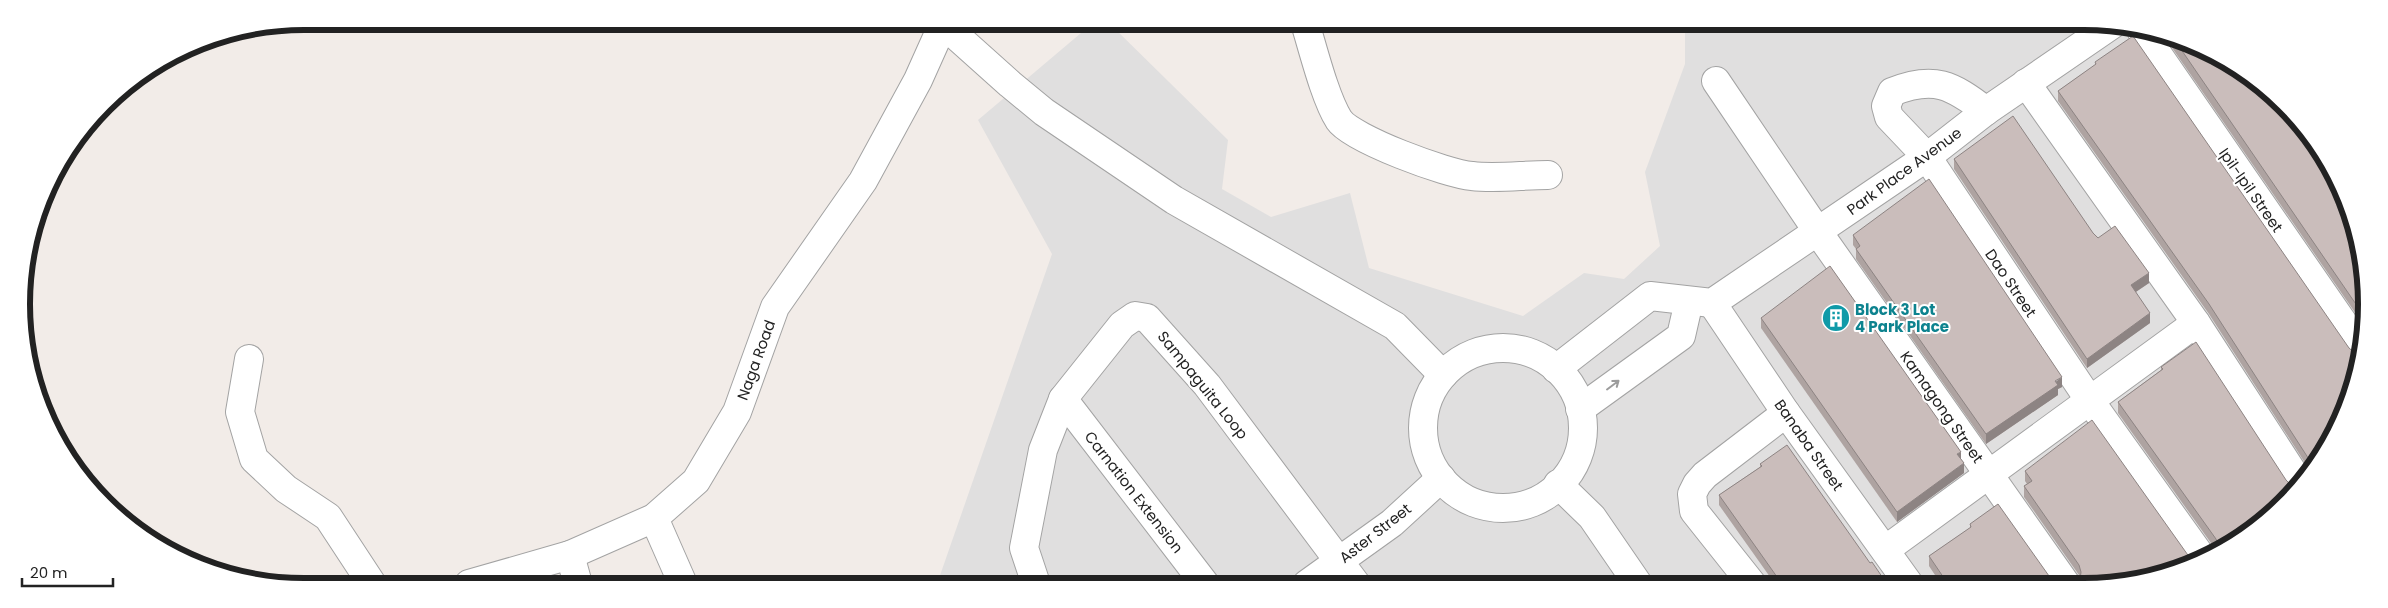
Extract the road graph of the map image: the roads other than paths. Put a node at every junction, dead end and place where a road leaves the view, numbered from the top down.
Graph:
1 (940, 30) edge
2 (951, 30) edge
3 (1307, 30) edge
4 (2103, 31) edge
5 (2146, 37) edge
6 (1716, 81) dead end
7 (2026, 83) junction
8 (1986, 111) junction
9 (1927, 156) junction
10 (1548, 175) dead end
11 (1818, 232) junction
12 (1701, 302) junction
13 (2196, 323) junction
14 (2356, 341) edge
15 (249, 359) dead end
16 (1556, 369) junction
17 (1443, 375) junction
18 (1063, 399) junction
19 (2090, 401) junction
20 (1580, 410) junction
21 (1786, 413) junction
22 (1989, 474) junction
23 (2297, 477) edge
24 (1441, 478) junction
25 (1558, 484) junction
26 (654, 518) junction
27 (1885, 550) junction
28 (2198, 553) edge
29 (570, 555) junction
30 (1338, 562) junction
31 (368, 578) edge
32 (490, 578) edge
33 (576, 578) edge
34 (680, 578) edge
35 (1034, 578) edge
36 (1200, 578) edge
37 (1315, 578) edge
38 (1351, 578) edge
39 (1634, 578) edge
40 (1747, 578) edge
41 (1905, 578) edge
42 (2062, 578) edge

1 - 26 street, Naga Road
2 - 17 street
3 - 10 street
4 - 7 street, Park Place Avenue
5 - 14 street, Ipil-Ipil Street
6 - 11 street, Kamagong Street
7 - 8 street, Park Place Avenue
7 - 13 street
8 - 9 street, Park Place Avenue
8 - 9 street, Dao Street
9 - 11 street, Park Place Avenue
9 - 19 street, Dao Street
11 - 12 street, Park Place Avenue
11 - 22 street, Kamagong Street
12 - 16 street
20 -> 12 street
12 - 21 street, Banaba Street
13 - 19 street
13 - 23 street
15 - 31 street
16 - 17 street
16 - 20 street
17 - 24 street
18 - 30 street, Sampaguita Loop
18 - 35 street, Sampaguita Loop
18 - 36 street, Carnation Extension
19 - 22 street
19 - 28 street, Dao Street
20 - 25 street
21 - 27 street, Banaba Street
21 - 40 street
22 - 27 street
22 - 42 street, Kamagong Street
24 - 25 street
24 - 30 street, Aster Street
25 - 39 street
26 - 29 street, Naga Road
26 - 34 street
27 - 41 street, Banaba Street
29 - 32 street, Naga Road
29 - 33 street
30 - 37 street, Aster Street
30 - 38 street, Sampaguita Loop

